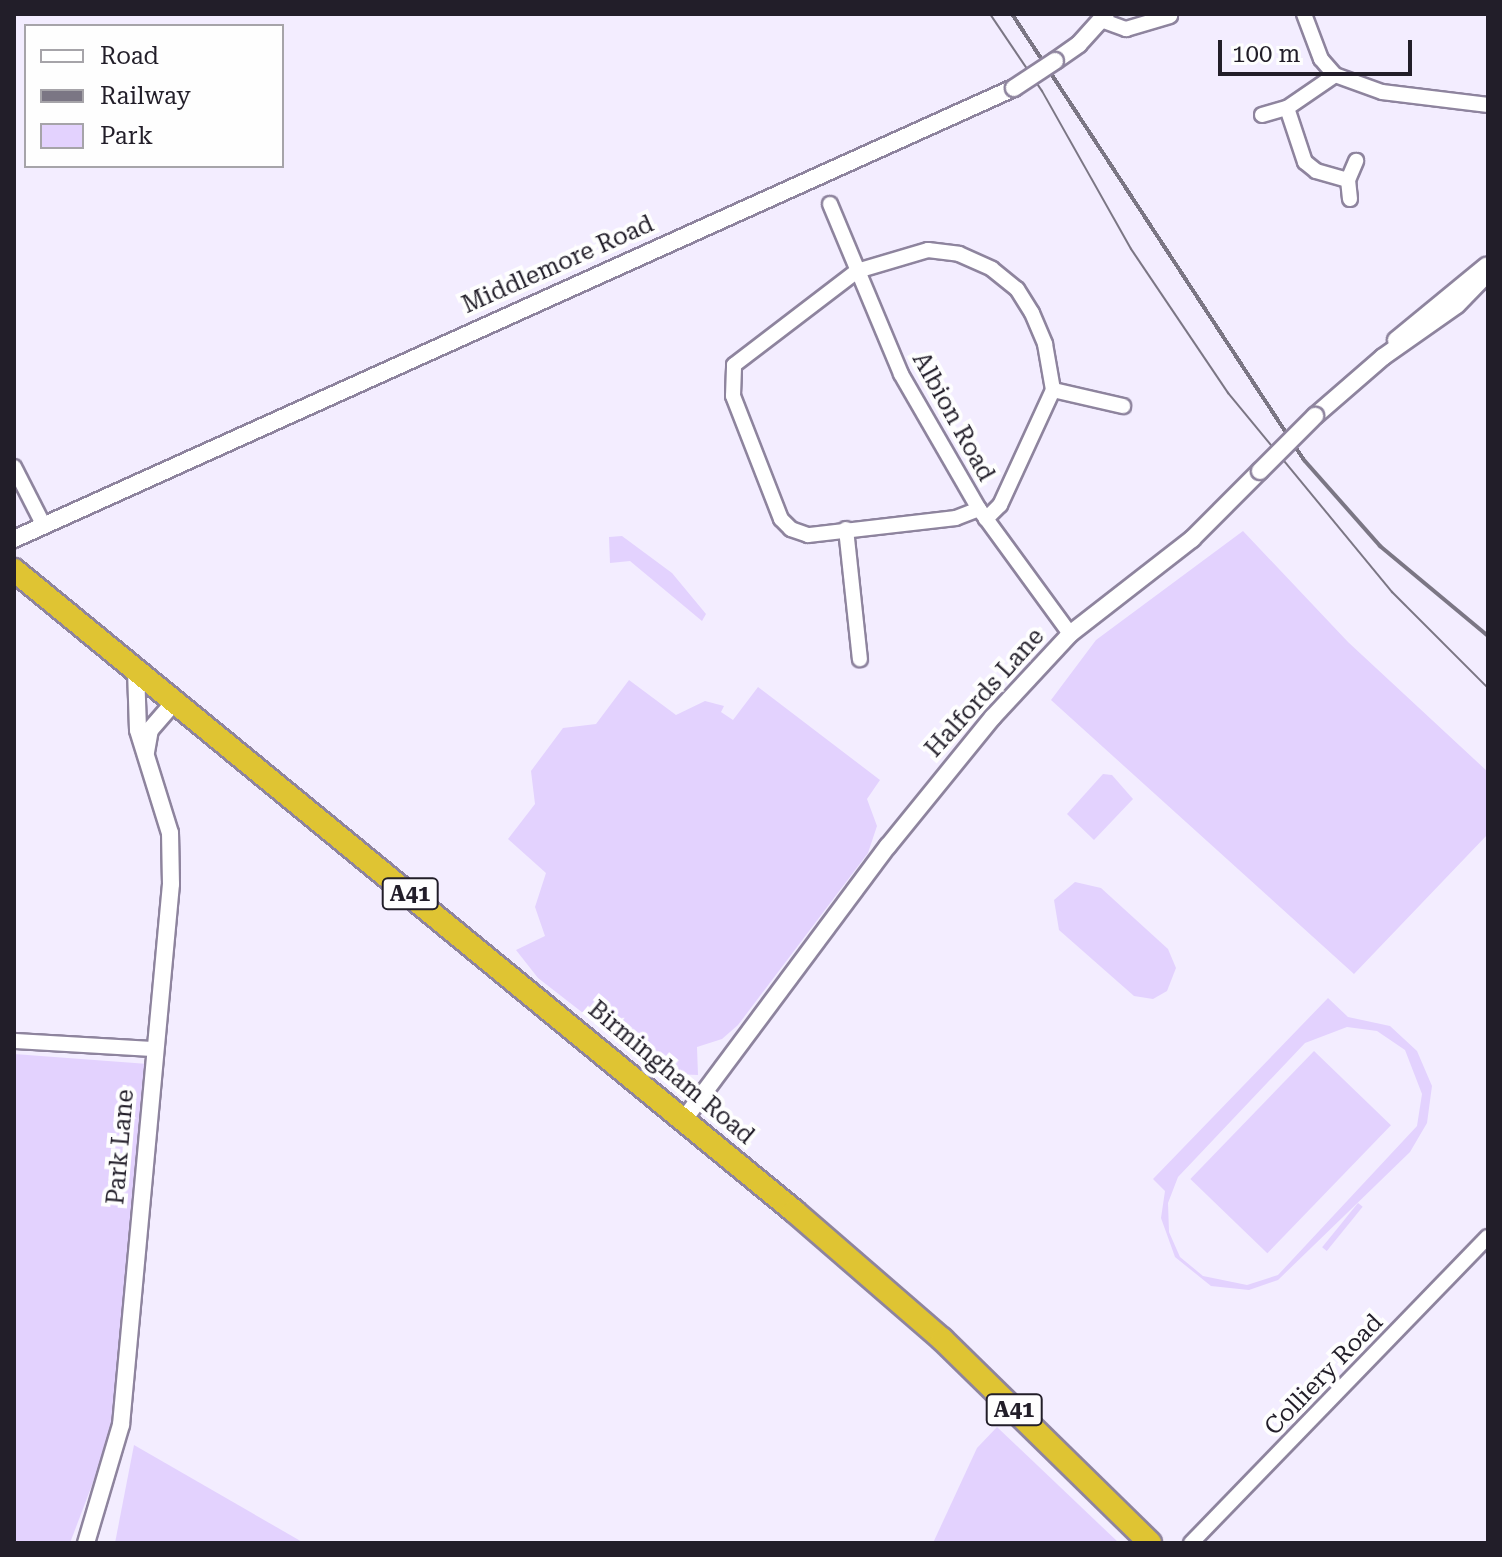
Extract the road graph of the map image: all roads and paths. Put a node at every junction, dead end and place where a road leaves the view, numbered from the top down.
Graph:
1 (1304, 14) edge
2 (1170, 16) dead end
3 (1104, 17) edge
4 (1335, 75) junction
5 (1488, 105) edge
6 (1287, 108) junction
7 (1262, 115) dead end
8 (1356, 161) dead end
9 (1348, 180) junction
10 (1350, 199) dead end
11 (830, 204) dead end
12 (1488, 265) edge
13 (857, 271) junction
14 (1488, 273) edge
15 (1383, 357) junction
16 (1053, 390) junction
17 (1123, 406) dead end
18 (14, 467) edge
19 (982, 514) junction
20 (43, 524) junction
21 (846, 529) junction
22 (14, 539) edge
23 (14, 570) edge
24 (1070, 634) junction
25 (860, 659) dead end
26 (136, 670) junction
27 (174, 702) junction
28 (145, 754) junction
29 (14, 1041) edge
30 (154, 1049) junction
31 (685, 1118) junction
32 (1488, 1237) edge
33 (86, 1543) edge
34 (1150, 1543) edge
35 (1191, 1543) edge

1 - 4 street
2 - 3 street
3 - 20 street, Middlemore Road, bridge
4 - 5 street
4 - 6 street
6 - 7 street
6 - 9 street
8 - 9 street
9 - 10 street
11 - 13 street, Albion Road
12 - 15 street, Halfords Lane
13 - 16 street
13 - 19 street, Albion Road
13 - 21 street
14 - 15 street, Halfords Lane
15 - 24 street, Halfords Lane, bridge
16 - 17 street
16 - 19 street
18 - 20 street
19 - 21 street
19 - 24 street, Albion Road
20 - 22 street, Middlemore Road
21 - 25 street
23 - 26 highway, A41
24 - 31 street, Halfords Lane
26 - 27 highway, Birmingham Road / A41
26 - 28 street, Park Lane
27 - 28 street
27 - 31 highway, Birmingham Road / A41
28 - 30 street, Park Lane
29 - 30 street
30 - 33 street, Park Lane
31 - 34 highway, Birmingham Road / A41
32 - 35 street, Colliery Road

